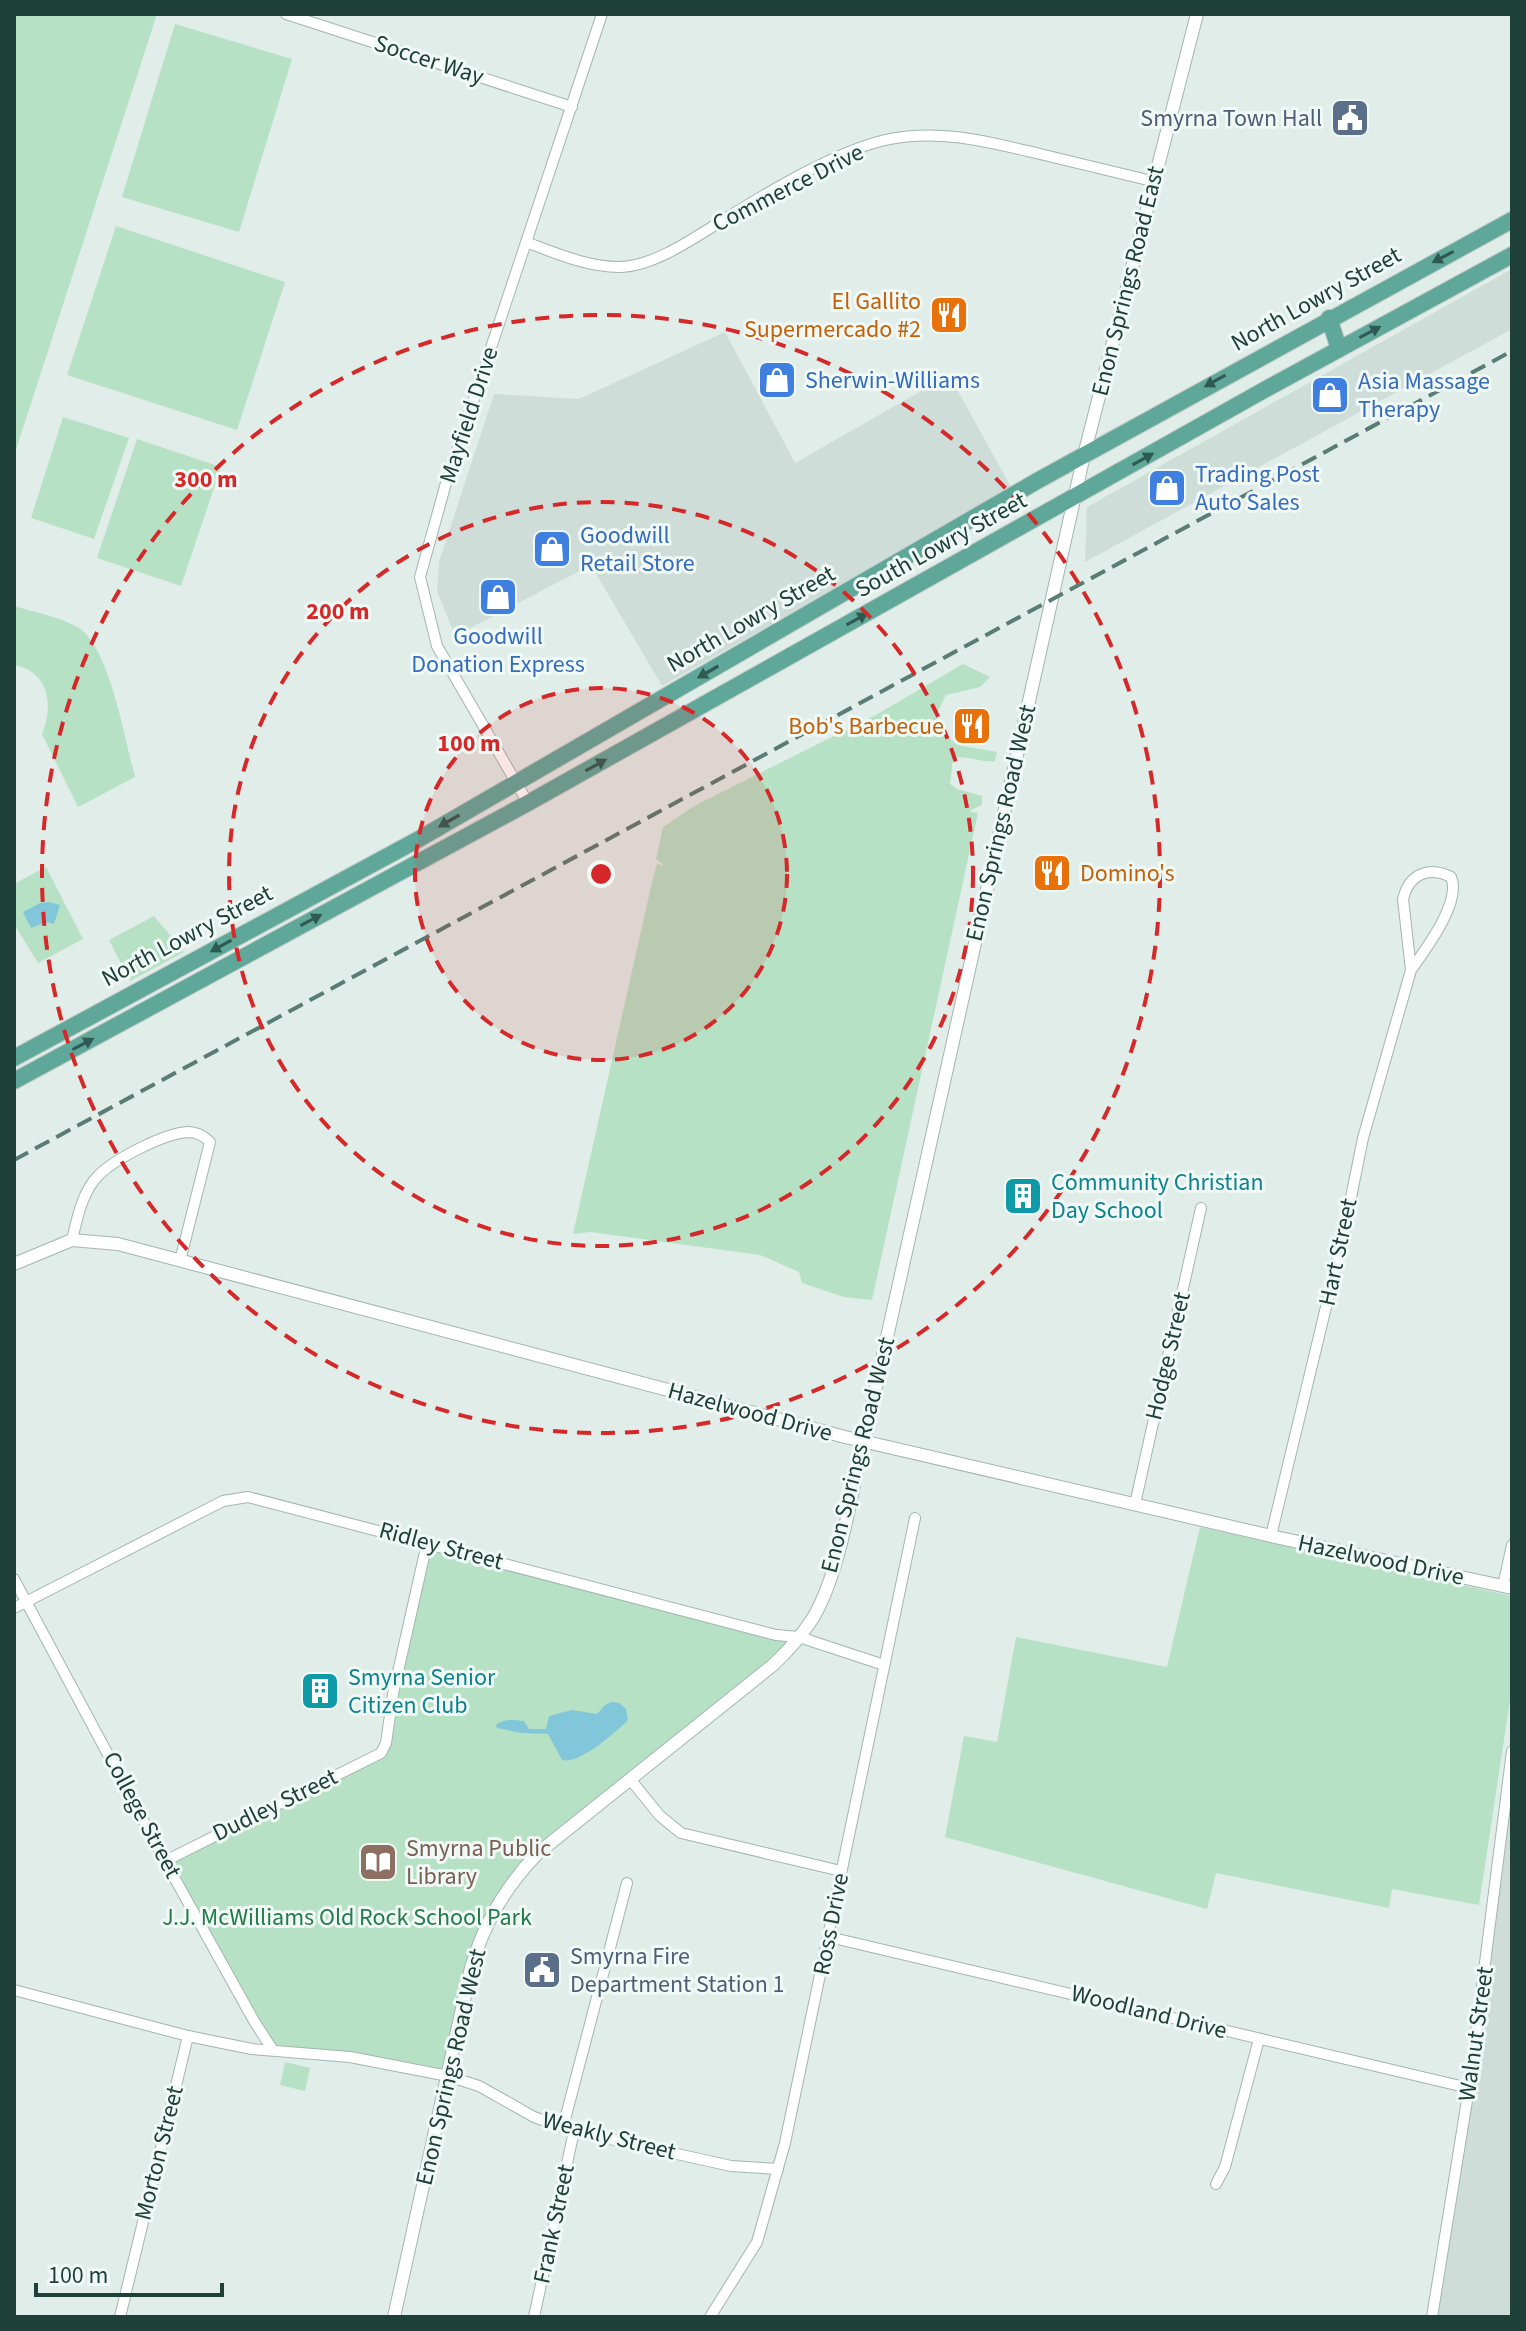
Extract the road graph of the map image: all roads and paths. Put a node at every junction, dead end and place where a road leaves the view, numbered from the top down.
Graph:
1 (286, 14) edge
2 (602, 14) edge
3 (1197, 14) edge
4 (572, 107) junction
5 (1152, 181) junction
6 (1512, 220) edge
7 (526, 242) junction
8 (1512, 255) edge
9 (1329, 318) junction
10 (1339, 349) junction
11 (1084, 455) junction
12 (1075, 497) junction
13 (517, 782) junction
14 (528, 803) junction
15 (1411, 970) junction
16 (14, 1058) edge
17 (15, 1077) edge
18 (1201, 1208) dead end
19 (72, 1240) junction
20 (180, 1261) junction
21 (14, 1264) edge
22 (864, 1441) junction
23 (1135, 1504) junction
24 (915, 1518) dead end
25 (1271, 1536) junction
26 (427, 1543) junction
27 (1512, 1545) edge
28 (14, 1579) edge
29 (1508, 1587) edge
30 (26, 1601) junction
31 (14, 1608) edge
32 (799, 1637) junction
33 (884, 1665) junction
34 (1512, 1751) edge
35 (630, 1779) junction
36 (165, 1861) junction
37 (841, 1871) junction
38 (627, 1883) dead end
39 (829, 1937) junction
40 (14, 1990) edge
41 (188, 2036) junction
42 (1259, 2039) junction
43 (272, 2049) junction
44 (448, 2076) junction
45 (1469, 2088) junction
46 (568, 2129) junction
47 (778, 2169) junction
48 (1216, 2184) dead end
49 (120, 2317) edge
50 (394, 2317) edge
51 (534, 2317) edge
52 (710, 2317) edge
53 (1432, 2317) edge

1 - 4 street, Soccer Way
2 - 4 street, Mayfield Drive
3 - 5 street, Enon Springs Road East
4 - 7 street, Mayfield Drive
5 - 7 street, Commerce Drive
5 - 11 street, Enon Springs Road East
6 -> 9 main road, North Lowry Street
7 - 13 street, Mayfield Drive
10 -> 8 main road, South Lowry Street
9 - 10 main road
9 -> 11 main road, North Lowry Street
12 -> 10 main road, South Lowry Street
11 - 12 street, Enon Springs Road West
11 -> 13 main road, North Lowry Street
14 -> 12 main road, South Lowry Street
12 - 22 street, Enon Springs Road West
13 - 14 street, Mayfield Drive
13 -> 16 main road, North Lowry Street
17 -> 14 main road, South Lowry Street
15 - 15 street, Hart Street
15 - 25 street, Hart Street
18 - 23 street, Hodge Street
19 - 20 street, Hazelwood Drive
19 - 20 street
19 - 21 street, Hazelwood Drive
20 - 22 street, Hazelwood Drive
22 - 23 street, Hazelwood Drive
22 - 32 street, Enon Springs Road West
23 - 25 street, Hazelwood Drive
24 - 33 street, Ross Drive
25 - 29 street, Hazelwood Drive
26 - 30 street, Ridley Street
26 - 32 street, Ridley Street
26 - 36 street, Dudley Street
27 - 29 street
28 - 30 street, College Street
30 - 31 street, Ridley Street
30 - 36 street, College Street
32 - 33 street, Ridley Street
32 - 35 street, Enon Springs Road West
33 - 37 street, Ross Drive
34 - 45 street, Walnut Street
35 - 37 street
35 - 44 street, Enon Springs Road West
36 - 43 street, College Street
37 - 39 street, Ross Drive
38 - 46 street, Frank Street
39 - 42 street, Woodland Drive
39 - 47 street, Ross Drive
40 - 41 street
41 - 43 street
41 - 49 street, Morton Street
42 - 45 street, Woodland Drive
42 - 48 street
43 - 44 street
44 - 46 street, Weakly Street
44 - 50 street, Enon Springs Road West
45 - 53 street, Walnut Street
46 - 47 street, Weakly Street
46 - 51 street, Frank Street
47 - 52 street, Ross Drive

